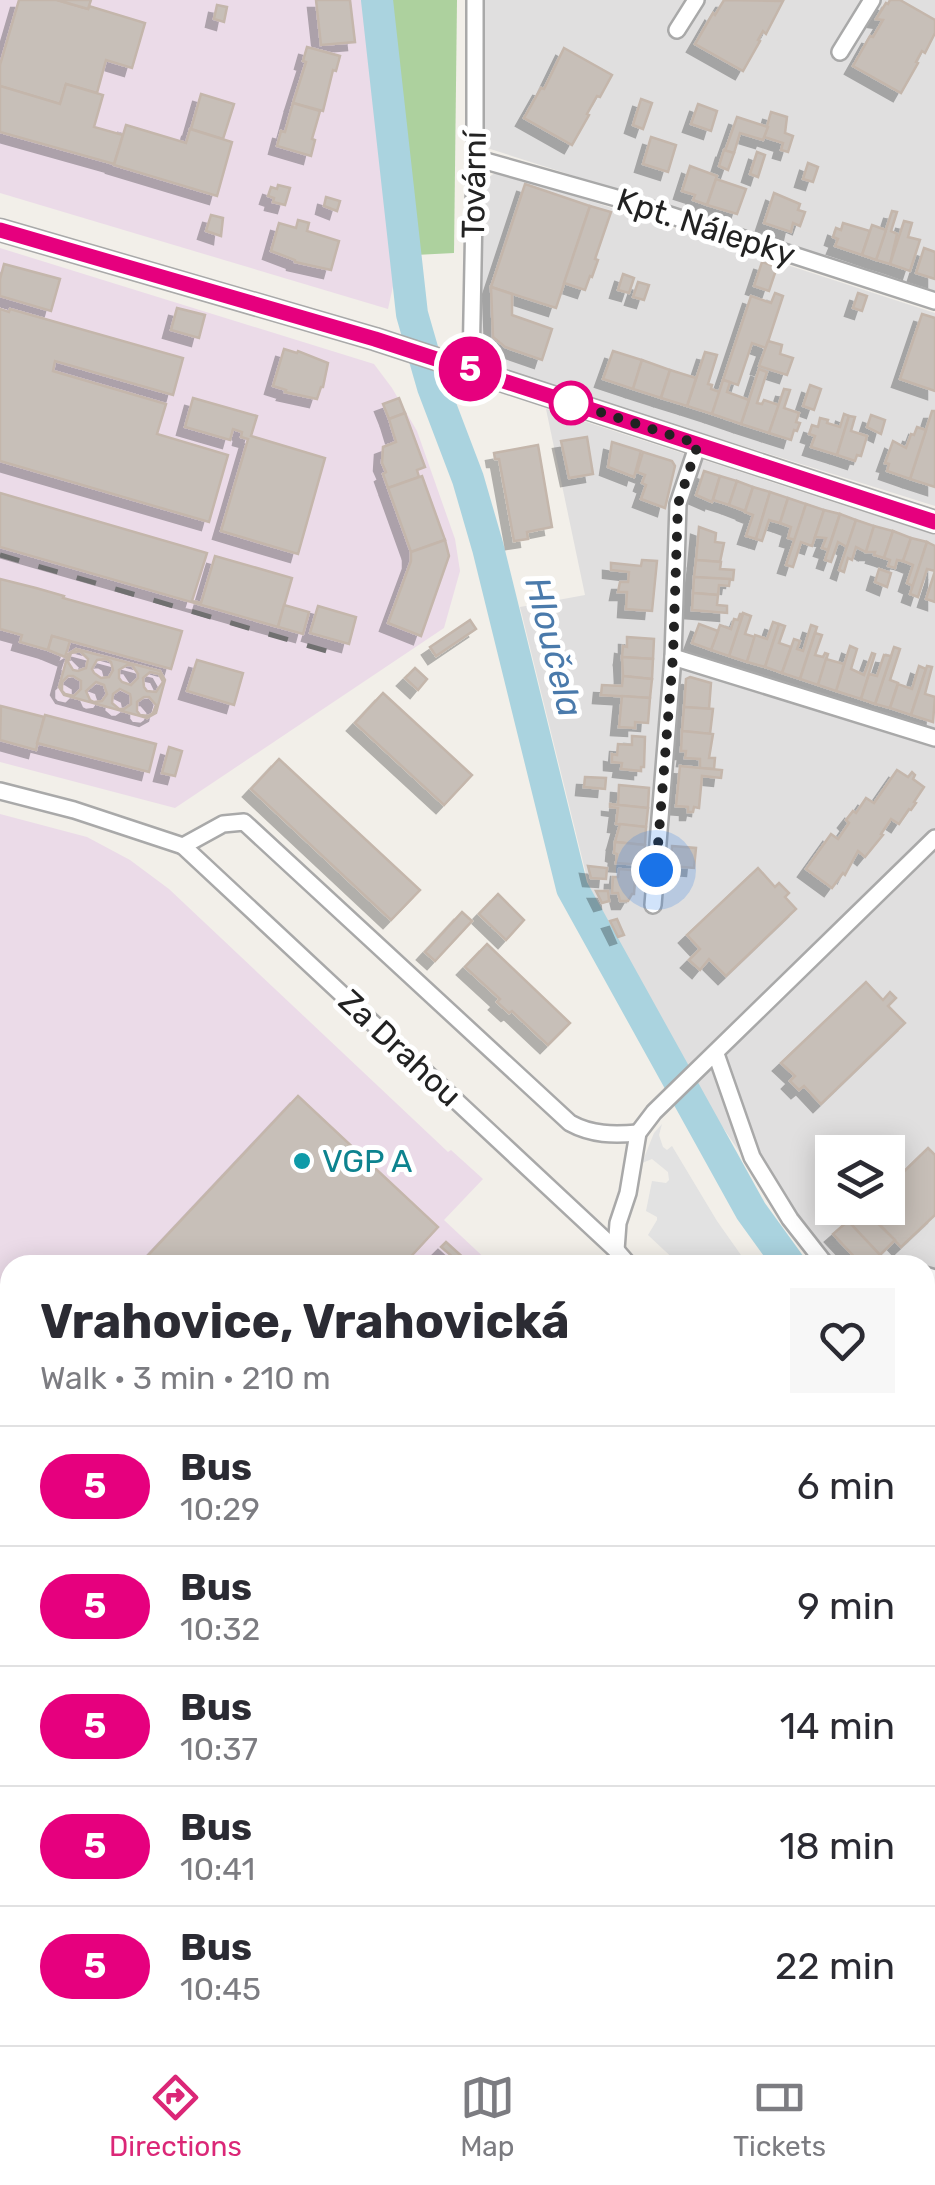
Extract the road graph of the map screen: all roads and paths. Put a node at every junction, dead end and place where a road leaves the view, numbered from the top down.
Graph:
1 (475, 0) edge
2 (696, 0) edge
3 (872, 0) edge
4 (677, 30) dead end
5 (840, 52) dead end
6 (475, 158) junction
7 (0, 230) edge
8 (935, 301) edge
9 (471, 369) junction
10 (698, 444) junction
11 (935, 522) edge
12 (673, 656) junction
13 (935, 738) edge
14 (0, 791) edge
15 (935, 838) edge
16 (184, 846) junction
17 (653, 905) dead end
18 (716, 1054) junction
19 (638, 1134) junction
20 (616, 1250) junction
21 (620, 1255) edge
22 (818, 1255) edge

1 - 6 street, Tovární
2 - 4 street
3 - 5 street
6 - 8 street, Kpt. Nálepky
6 - 9 street, Tovární
7 - 9 street
9 - 10 street
10 - 11 street
10 - 12 street
12 - 13 street
12 - 17 street
14 - 16 street, Za Drahou
15 - 18 street
16 - 19 street, Za Drahou
16 - 20 street, Za Drahou
18 - 19 street
18 - 22 street
19 - 20 street
20 - 21 street, Za Drahou

